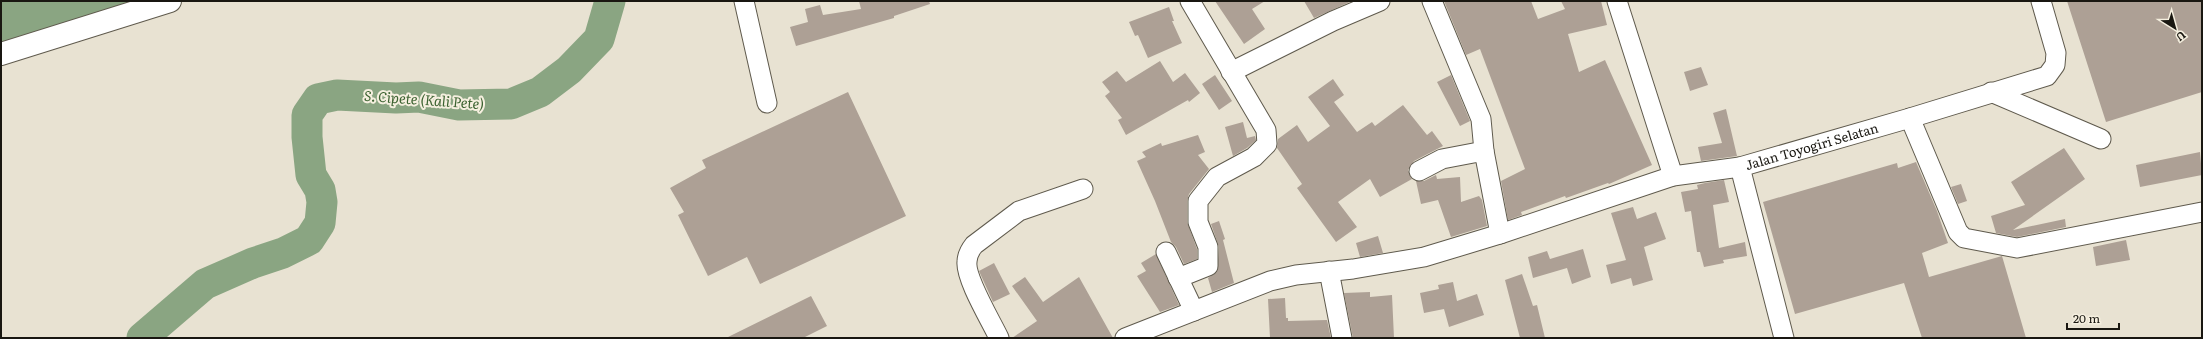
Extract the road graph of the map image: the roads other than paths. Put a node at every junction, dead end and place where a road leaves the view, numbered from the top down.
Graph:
1 (170, 1) edge
2 (744, 1) edge
3 (1190, 1) edge
4 (1380, 1) edge
5 (1432, 1) edge
6 (1617, 1) edge
7 (2042, 1) edge
8 (1, 54) edge
9 (1231, 72) junction
10 (1991, 92) junction
11 (767, 103) dead end
12 (1910, 118) junction
13 (2101, 139) dead end
14 (1484, 151) junction
15 (1740, 167) junction
16 (1419, 171) dead end
17 (1674, 176) junction
18 (1083, 190) dead end
19 (2202, 212) edge
20 (1500, 234) junction
21 (1166, 252) dead end
22 (1329, 271) junction
23 (1178, 278) junction
24 (1194, 311) junction
25 (999, 338) edge
26 (1125, 338) edge
27 (1342, 338) edge
28 (1784, 338) edge

1 - 8 main road
2 - 11 street
3 - 9 street
4 - 9 street
5 - 14 street
6 - 17 street
7 - 10 street, Jalan Toyogiri Selatan
9 - 23 street
10 - 12 street, Jalan Toyogiri Selatan
10 - 13 street
12 - 15 street, Jalan Toyogiri Selatan
12 - 19 street
14 - 16 street
14 - 20 street
15 - 17 street, Jalan Toyogiri Selatan
15 - 28 street
17 - 20 street, Jalan Toyogiri Selatan
18 - 25 street
20 - 22 street, Jalan Toyogiri Selatan
21 - 23 street
22 - 24 street, Jalan Toyogiri Selatan
22 - 27 street
23 - 24 street
24 - 26 street, Jalan Toyogiri Selatan

